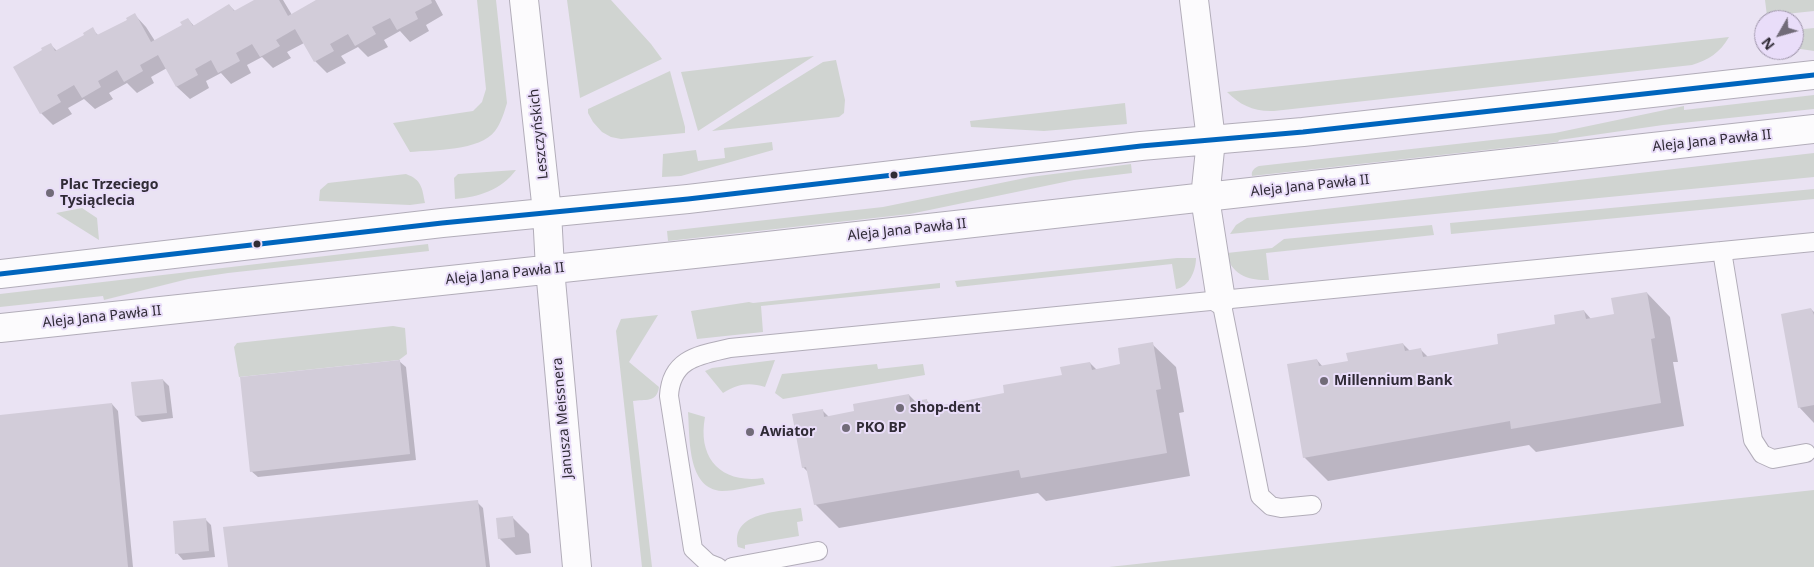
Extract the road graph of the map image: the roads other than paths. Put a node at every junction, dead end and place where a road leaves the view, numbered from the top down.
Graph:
1 (524, 0) edge
2 (1195, 6) edge
3 (1814, 75) edge
4 (1814, 129) edge
5 (1211, 140) junction
6 (1205, 198) junction
7 (547, 212) junction
8 (1814, 242) edge
9 (1722, 251) junction
10 (550, 269) junction
11 (0, 274) edge
12 (1222, 300) junction
13 (0, 328) edge
14 (1806, 453) dead end
15 (1312, 505) dead end
16 (818, 551) dead end
17 (577, 567) edge
18 (718, 567) edge
19 (732, 567) edge

1 - 7 main road, Leszczyńskich
2 - 5 main road
3 - 5 main road
4 - 6 main road, Aleja Jana Pawła II
5 - 6 main road
5 - 7 main road
6 - 10 main road, Aleja Jana Pawła II
6 - 12 main road
7 - 10 main road, Leszczyńskich
7 - 11 main road
8 - 9 lane
9 - 12 lane
9 - 14 lane
10 - 13 main road, Aleja Jana Pawła II
10 - 17 main road, Janusza Meissnera
12 - 15 lane
12 - 18 lane
16 - 19 lane

